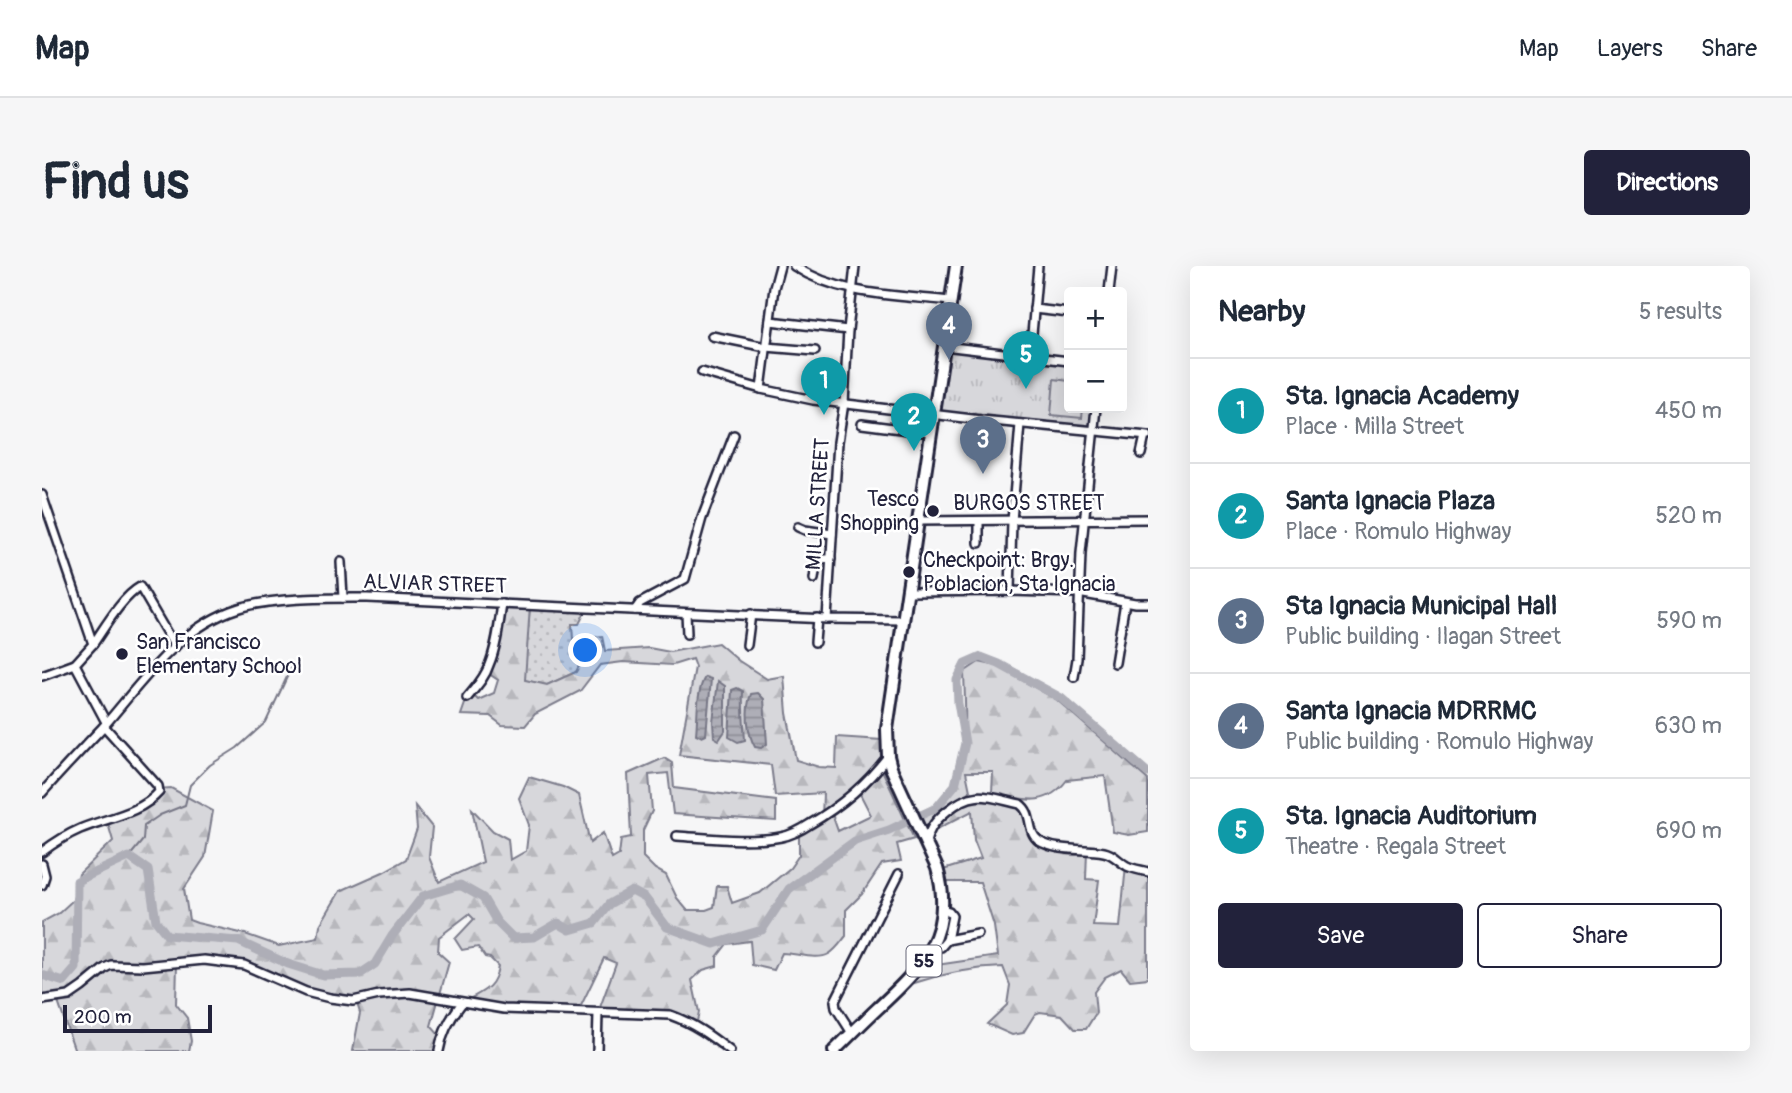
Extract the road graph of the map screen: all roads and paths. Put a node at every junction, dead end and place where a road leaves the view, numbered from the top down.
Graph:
1 (779, 266) edge
2 (855, 266) edge
3 (956, 266) edge
4 (1038, 266) edge
5 (1112, 266) edge
6 (798, 267) edge
7 (1110, 287) edge
8 (852, 290) junction
9 (951, 301) junction
10 (1034, 309) junction
11 (1064, 312) edge
12 (769, 321) junction
13 (848, 330) junction
14 (712, 336) dead end
15 (766, 346) junction
16 (944, 346) junction
17 (815, 351) dead end
18 (1030, 356) junction
19 (1064, 359) edge
20 (702, 372) dead end
21 (761, 388) junction
22 (844, 403) junction
23 (1095, 413) edge
24 (934, 414) junction
25 (1020, 424) junction
26 (862, 425) dead end
27 (1093, 432) junction
28 (931, 433) junction
29 (734, 435) dead end
30 (1146, 436) edge
31 (1141, 454) dead end
32 (42, 495) edge
33 (1145, 518) edge
34 (919, 520) junction
35 (979, 521) junction
36 (1012, 521) junction
37 (1084, 521) junction
38 (798, 527) dead end
39 (832, 534) junction
40 (979, 543) dead end
41 (831, 559) junction
42 (341, 562) dead end
43 (814, 579) dead end
44 (1010, 591) junction
45 (907, 592) junction
46 (1078, 593) junction
47 (343, 598) junction
48 (1125, 602) junction
49 (1148, 603) edge
50 (502, 604) junction
51 (635, 610) junction
52 (686, 613) junction
53 (751, 614) junction
54 (817, 618) junction
55 (827, 619) junction
56 (903, 620) junction
57 (687, 634) dead end
58 (815, 642) dead end
59 (93, 645) junction
60 (747, 645) dead end
61 (175, 647) junction
62 (1115, 663) dead end
63 (75, 664) junction
64 (42, 676) edge
65 (1074, 677) dead end
66 (467, 698) dead end
67 (105, 724) junction
68 (888, 756) junction
69 (42, 793) edge
70 (677, 836) dead end
71 (925, 842) junction
72 (42, 852) edge
73 (42, 864) edge
74 (1148, 872) edge
75 (899, 874) dead end
76 (42, 886) edge
77 (942, 910) junction
78 (978, 934) dead end
79 (947, 940) junction
80 (932, 947) junction
81 (42, 1000) edge
82 (462, 1003) junction
83 (598, 1013) junction
84 (852, 1033) junction
85 (439, 1051) edge
86 (597, 1051) edge
87 (730, 1051) edge
88 (834, 1051) edge

1 - 12 street
2 - 8 street, MILLA STREET
3 - 9 highway, 55
4 - 10 street
5 - 7 street
6 - 8 street
8 - 9 street
8 - 13 street, MILLA STREET
9 - 16 highway, 55
10 - 11 street
10 - 18 street
12 - 13 street
12 - 15 street
13 - 22 street, MILLA STREET
14 - 15 street
15 - 17 street
15 - 21 street
16 - 18 street
16 - 24 highway, 55
18 - 19 street
20 - 21 street
21 - 22 street
22 - 24 street
22 - 39 street, MILLA STREET
23 - 27 street
24 - 25 street
24 - 28 highway, 55
25 - 27 street
25 - 36 street
26 - 28 street
27 - 30 street
27 - 37 street
28 - 34 highway, 55
29 - 51 street
30 - 31 street
32 - 59 street
33 - 37 street, BURGOS STREET
34 - 35 street, BURGOS STREET
34 - 45 highway, 55
35 - 36 street, BURGOS STREET
35 - 40 street
36 - 37 street, BURGOS STREET
36 - 44 street
37 - 46 street
38 - 39 street
39 - 41 street, MILLA STREET
41 - 43 street
41 - 55 street, MILLA STREET
42 - 47 street
44 - 45 street
44 - 46 street
45 - 56 highway, 55
46 - 48 street
46 - 65 street
47 - 50 street, ALVIAR STREET
47 - 61 street, ALVIAR STREET
48 - 49 street
48 - 62 street
50 - 51 street, ALVIAR STREET
50 - 66 street
51 - 52 street, ALVIAR STREET
52 - 53 street, ALVIAR STREET
52 - 57 street
53 - 54 street, ALVIAR STREET
53 - 60 street
54 - 55 street, ALVIAR STREET
54 - 58 street
55 - 56 street, ALVIAR STREET
56 - 68 highway, 55
59 - 61 street
59 - 63 street
61 - 67 street, ALVIAR STREET
63 - 64 street
63 - 67 street
67 - 69 street, ALVIAR STREET
67 - 72 street
68 - 70 street
68 - 71 highway, 55
71 - 74 street
71 - 77 highway, 55
73 - 76 street
75 - 84 street
77 - 79 street
77 - 80 highway, 55
78 - 79 street
79 - 80 street
80 - 84 highway, 55
81 - 82 street
82 - 83 street
82 - 85 street
83 - 86 street
83 - 87 street
84 - 88 highway, 55

